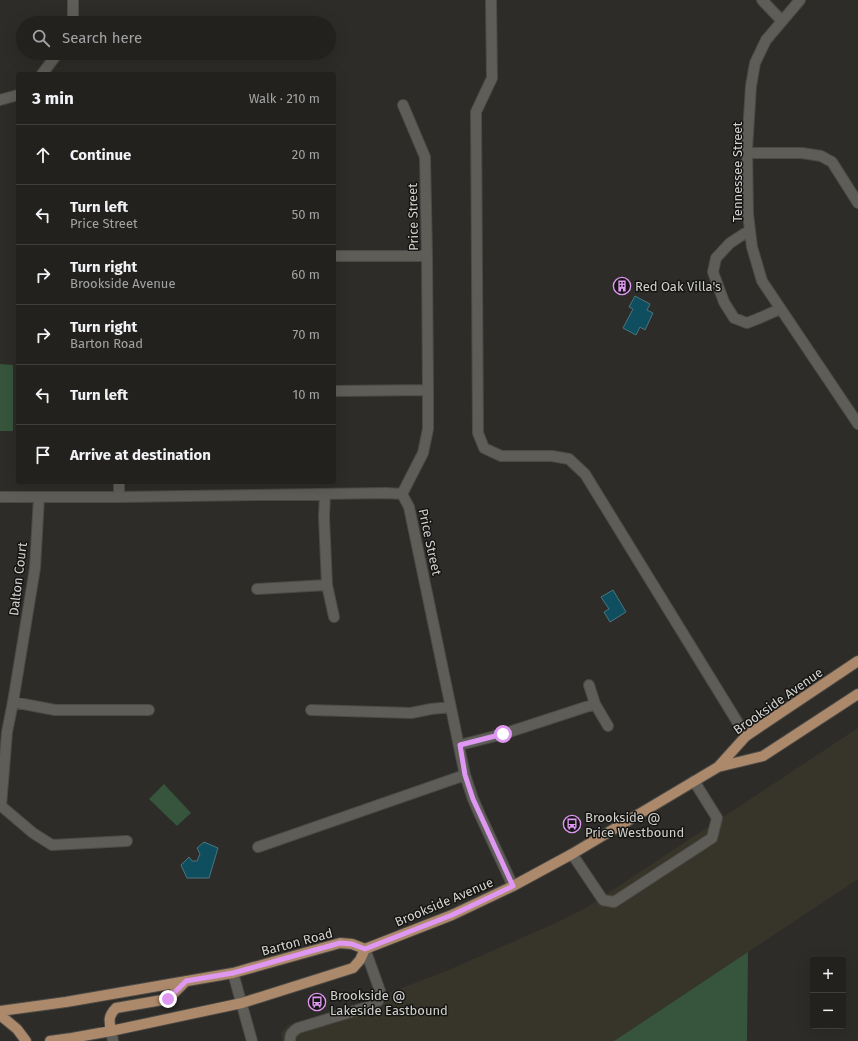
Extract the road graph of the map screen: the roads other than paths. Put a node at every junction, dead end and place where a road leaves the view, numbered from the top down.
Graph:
1 (73, 0) edge
2 (491, 0) edge
3 (762, 0) edge
4 (800, 0) edge
5 (73, 16) edge
6 (782, 21) junction
7 (53, 60) edge
8 (44, 72) edge
9 (16, 96) edge
10 (0, 100) edge
11 (403, 105) dead end
12 (747, 153) junction
13 (858, 203) edge
14 (750, 230) junction
15 (336, 256) edge
16 (427, 256) junction
17 (780, 309) junction
18 (428, 390) junction
19 (336, 391) edge
20 (858, 424) edge
21 (119, 484) edge
22 (325, 494) junction
23 (402, 494) junction
24 (0, 497) edge
25 (39, 497) junction
26 (119, 497) junction
27 (327, 585) junction
28 (257, 589) dead end
29 (334, 617) dead end
30 (858, 661) edge
31 (589, 685) dead end
32 (858, 694) edge
33 (13, 702) junction
34 (595, 704) junction
35 (451, 707) junction
36 (149, 710) dead end
37 (311, 710) dead end
38 (608, 726) dead end
39 (746, 736) junction
40 (460, 745) junction
41 (718, 767) junction
42 (465, 775) junction
43 (694, 781) junction
44 (0, 806) edge
45 (127, 841) dead end
46 (258, 847) dead end
47 (572, 854) junction
48 (513, 886) junction
49 (365, 949) junction
50 (233, 973) junction
51 (186, 981) junction
52 (242, 1003) junction
53 (0, 1011) edge
54 (0, 1015) edge
55 (112, 1036) edge
56 (26, 1041) edge
57 (50, 1041) edge
58 (252, 1041) edge
59 (290, 1041) edge

1 - 5 street
2 - 39 street
3 - 6 street
4 - 6 street, Tennessee Street
6 - 12 street, Tennessee Street
7 - 8 street
9 - 10 street
11 - 16 street, Price Street
12 - 13 street
12 - 14 street, Tennessee Street
14 - 17 street, Tennessee Street
14 - 17 street
15 - 16 street
16 - 18 street, Price Street
17 - 20 street, Tennessee Street
18 - 19 street
18 - 23 street, Price Street
21 - 26 street
22 - 23 street
22 - 26 street
22 - 27 street
23 - 35 street, Price Street
24 - 25 street
25 - 26 street
25 - 33 street, Dalton Court
27 - 28 street
27 - 29 street
30 - 39 main road, Brookside Avenue
31 - 34 street
32 - 41 main road, Brookside Avenue
33 - 36 street
33 - 44 street, Dalton Court
34 - 38 street
34 - 40 street
35 - 37 street
35 - 40 street, Price Street
39 - 41 main road, Brookside Avenue
40 - 42 street, Price Street
41 - 43 main road, Brookside Avenue
42 - 46 street
42 - 48 street, Price Street
43 - 47 main road, Brookside Avenue
43 - 47 street
44 - 45 street
47 - 48 main road, Brookside Avenue
48 - 49 main road, Brookside Avenue
49 - 50 main road, Barton Road
49 - 52 main road
49 - 59 street
50 - 51 main road, Barton Road
50 - 52 street
51 - 53 main road, Barton Road
51 - 55 main road
52 - 55 main road
52 - 58 street
54 - 56 main road
55 - 57 main road

